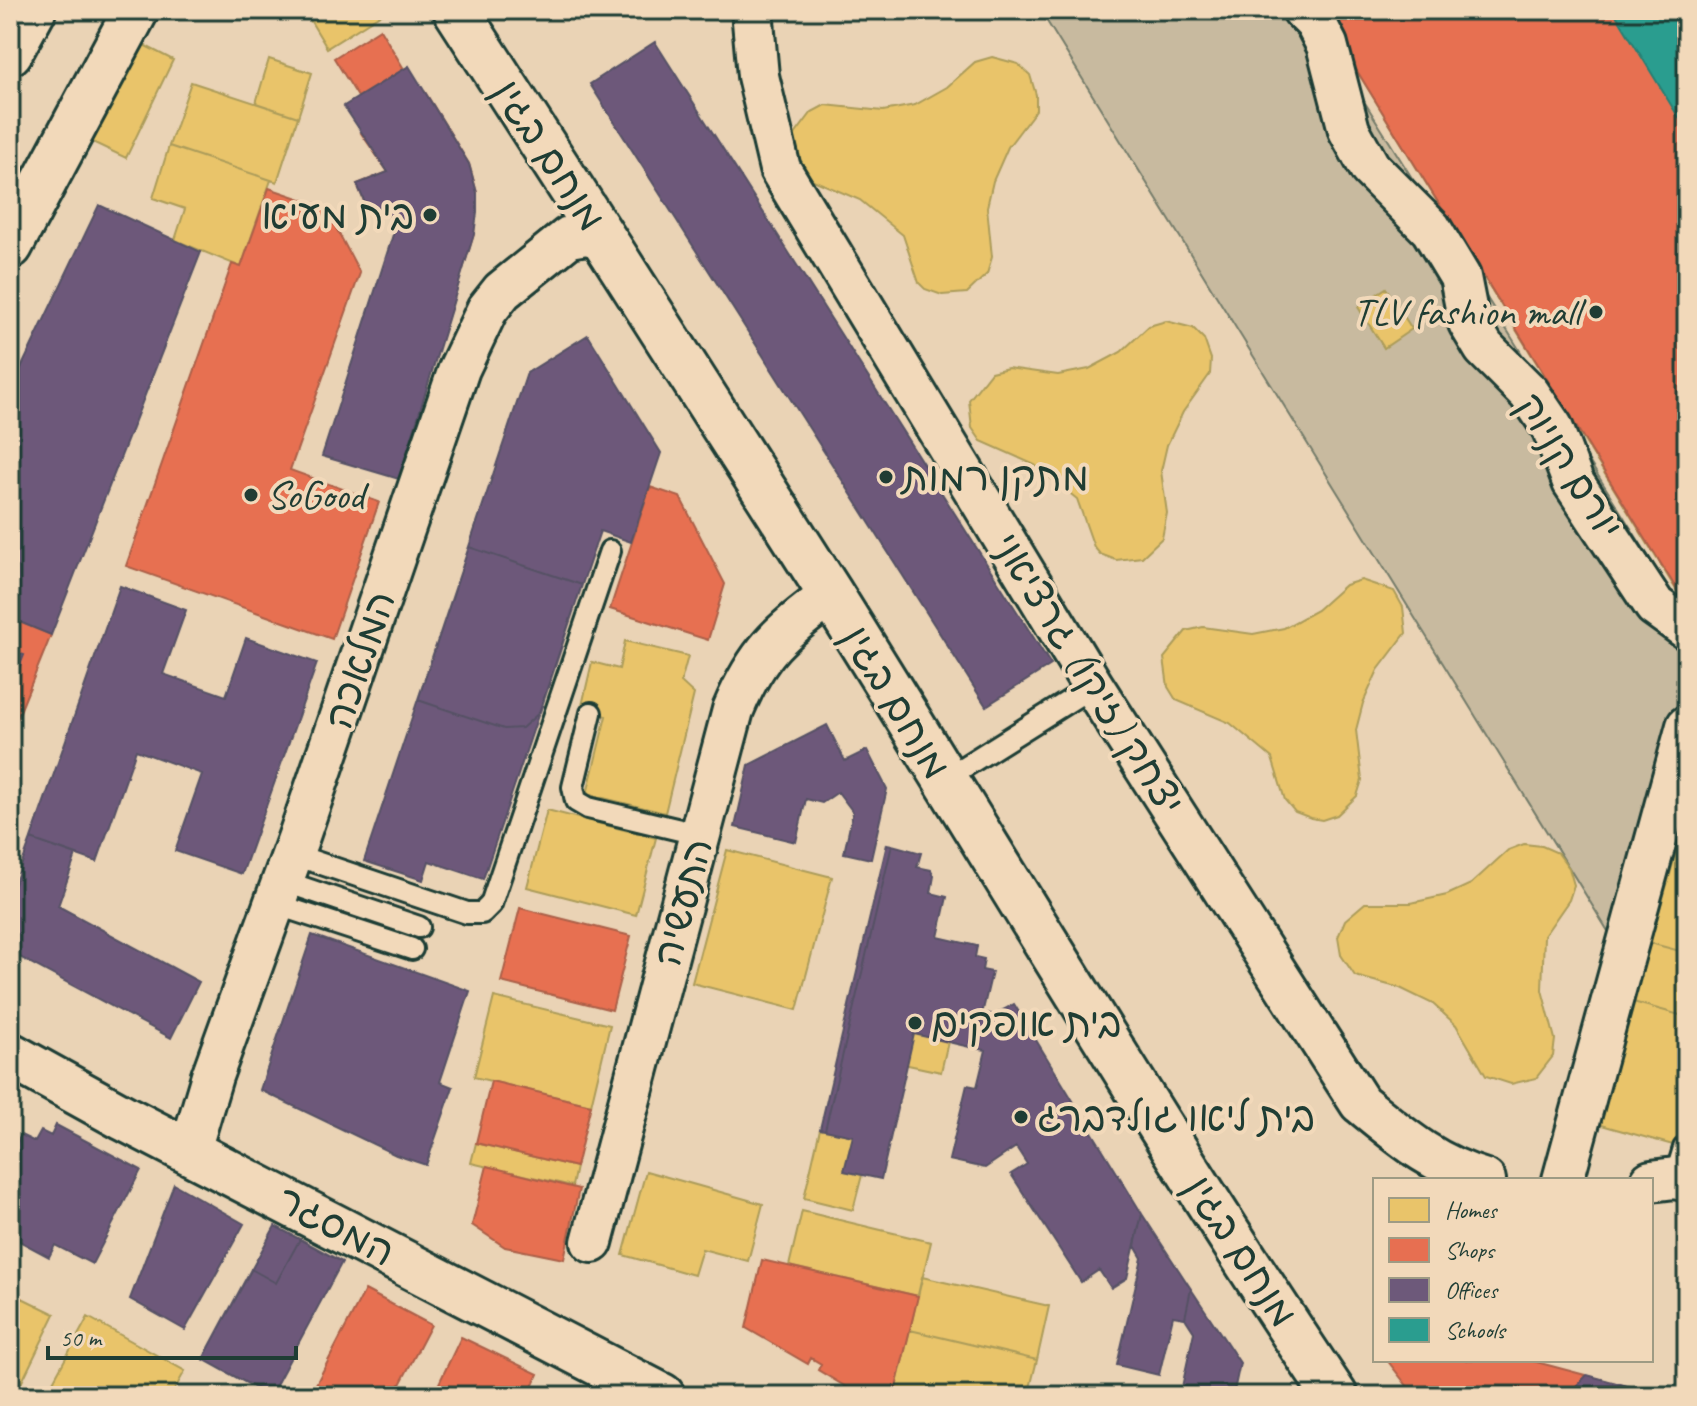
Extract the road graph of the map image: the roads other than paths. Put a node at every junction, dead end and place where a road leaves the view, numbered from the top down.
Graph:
1 (33, 10) edge
2 (136, 10) edge
3 (456, 10) edge
4 (752, 10) edge
5 (1303, 10) edge
6 (10, 52) edge
7 (603, 238) junction
8 (10, 246) edge
9 (610, 551) dead end
10 (831, 595) junction
11 (1687, 629) edge
12 (1093, 686) junction
13 (591, 713) dead end
14 (1687, 726) edge
15 (943, 780) junction
16 (701, 835) junction
17 (283, 880) junction
18 (419, 927) dead end
19 (412, 949) dead end
20 (10, 1055) edge
21 (190, 1150) junction
22 (1460, 1176) edge
23 (1564, 1178) edge
24 (592, 1242) dead end
25 (662, 1396) edge
26 (1335, 1396) edge

1 - 6 street
2 - 8 street
3 - 7 street, מנחם בגין
4 - 12 street, יצחק (זיקו) גרציאני
5 - 11 street, יורם קניוק
7 - 10 street, מנחם בגין
7 - 17 street, המלאכה
9 - 17 lane
10 - 15 street, מנחם בגין
10 - 16 street, התעשיה
12 - 15 lane
12 - 22 street, יצחק (זיקו) גרציאני
13 - 16 lane
14 - 23 street
15 - 26 street, מנחם בגין
16 - 24 street, התעשיה
17 - 18 lane
17 - 19 lane
17 - 21 street, המלאכה
20 - 21 street, המסגר
21 - 25 street, המסגר

